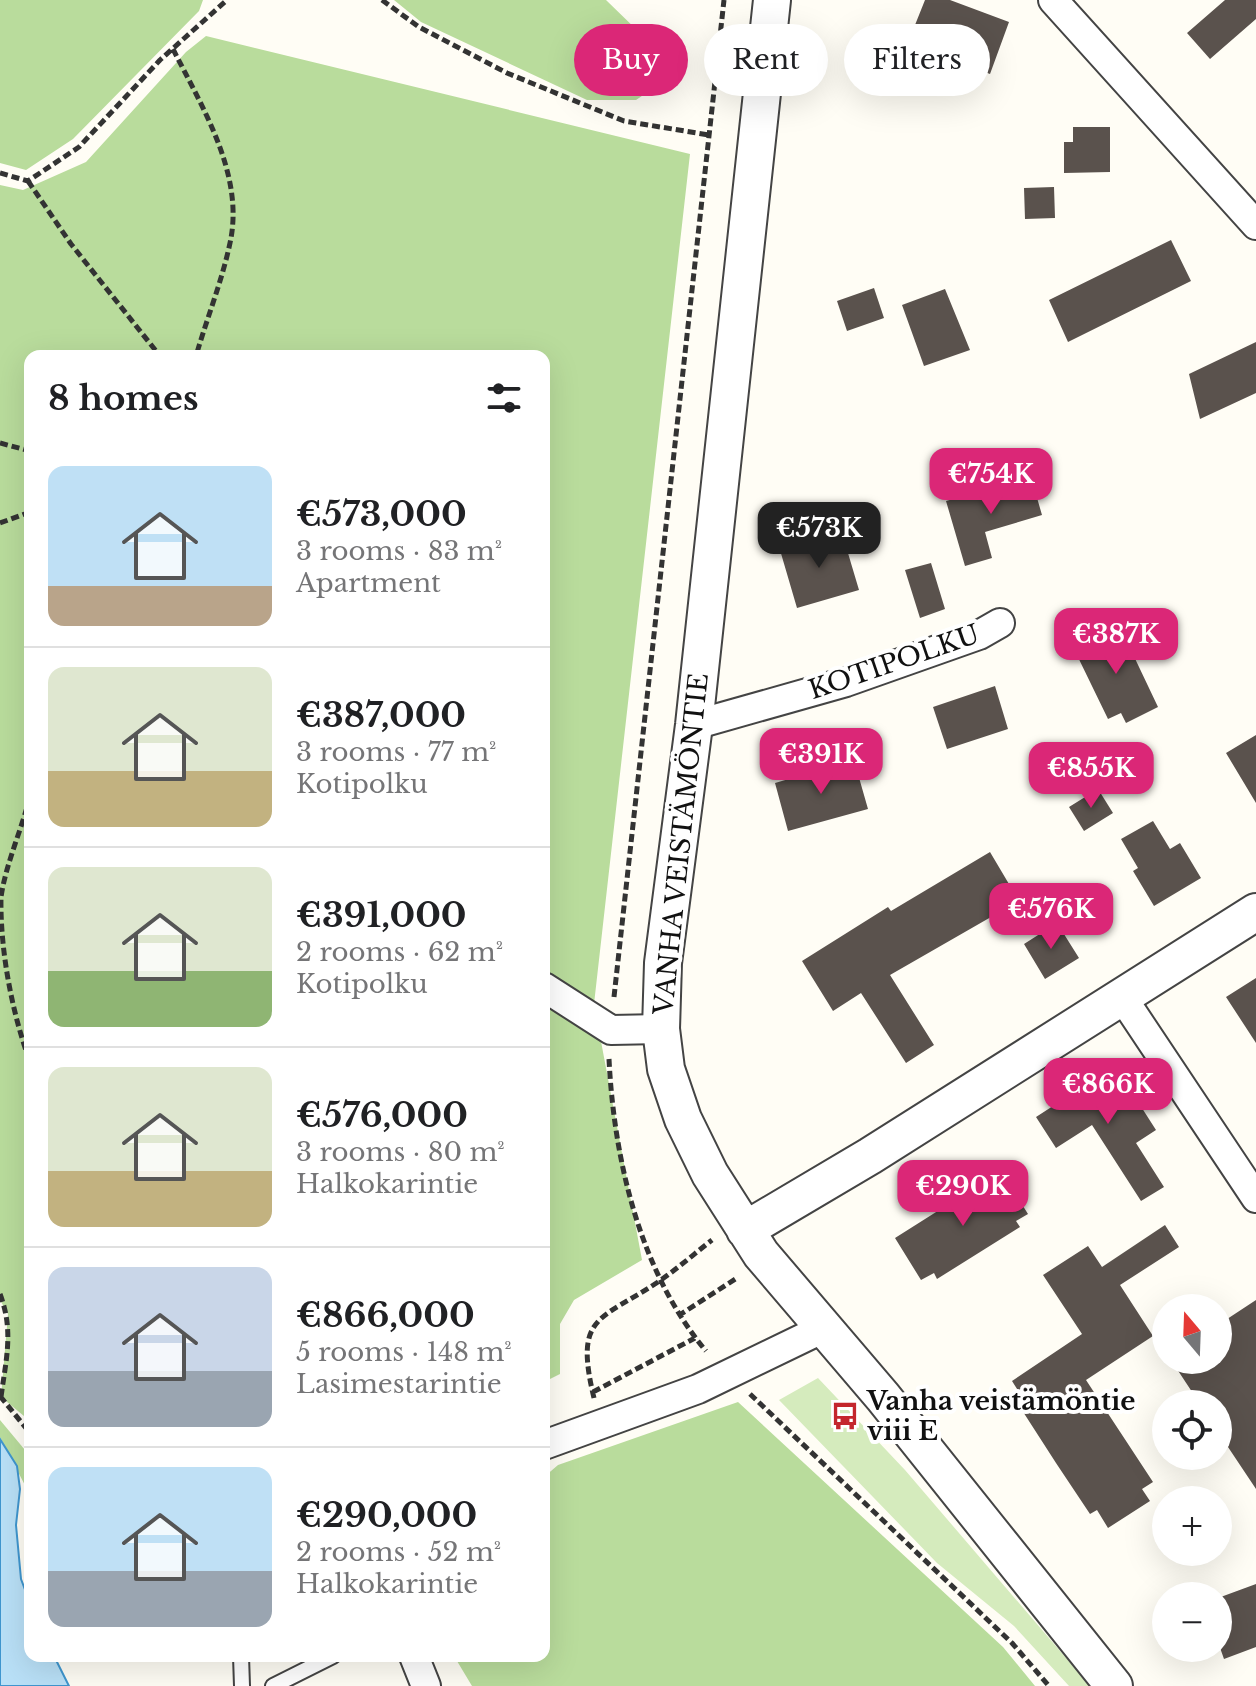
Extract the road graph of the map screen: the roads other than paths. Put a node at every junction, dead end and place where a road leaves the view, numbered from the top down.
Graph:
1 (772, 0) edge
2 (1053, 0) edge
3 (1256, 225) edge
4 (1000, 623) dead end
5 (694, 725) junction
6 (1256, 912) edge
7 (550, 991) edge
8 (1122, 997) junction
9 (661, 1029) junction
10 (1256, 1198) edge
11 (748, 1235) junction
12 (822, 1329) junction
13 (550, 1443) edge
14 (241, 1662) edge
15 (321, 1662) edge
16 (416, 1662) edge
17 (242, 1686) edge
18 (273, 1686) edge
19 (426, 1686) edge
20 (1114, 1686) edge

1 - 5 street, VANHA VEISTÄMÖNTIE
2 - 3 street
4 - 5 street, KOTIPOLKU
5 - 9 street, VANHA VEISTÄMÖNTIE
6 - 8 street
7 - 9 street
8 - 10 street
8 - 11 street
9 - 11 street, VANHA VEISTÄMÖNTIE
11 - 12 street, VANHA VEISTÄMÖNTIE
12 - 13 street
12 - 20 street, VANHA VEISTÄMÖNTIE
14 - 17 lane
15 - 18 lane
16 - 19 street

